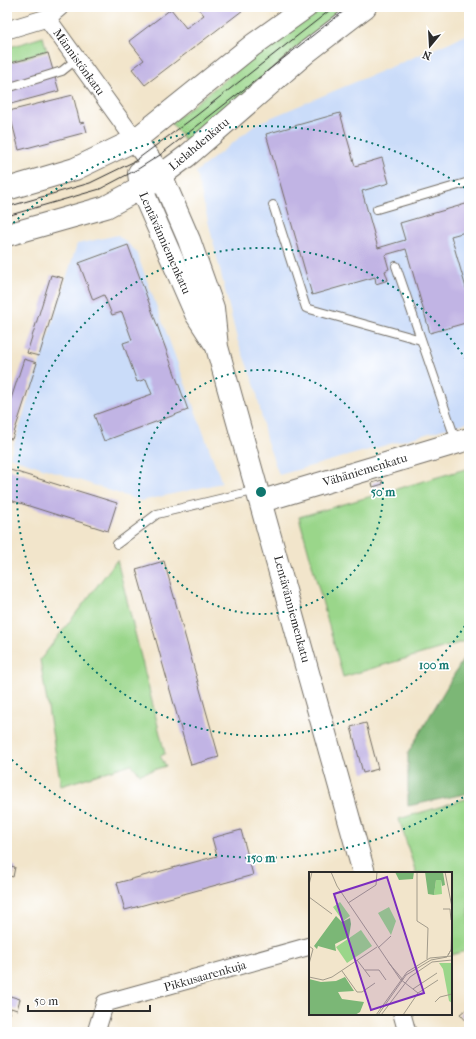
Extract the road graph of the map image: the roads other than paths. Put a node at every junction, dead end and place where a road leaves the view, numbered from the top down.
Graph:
1 (60, 7) edge
2 (306, 7) edge
3 (365, 7) edge
4 (47, 18) junction
5 (7, 30) edge
6 (77, 59) junction
7 (7, 88) edge
8 (135, 140) junction
9 (161, 175) junction
10 (469, 182) edge
11 (141, 188) junction
12 (7, 189) edge
13 (273, 205) dead end
14 (377, 209) dead end
15 (7, 235) edge
16 (396, 266) dead end
17 (421, 340) junction
18 (217, 346) junction
19 (463, 441) edge
20 (260, 495) junction
21 (116, 544) dead end
22 (364, 872) edge
23 (309, 946) edge
24 (402, 1015) edge
25 (96, 1032) edge
26 (407, 1032) edge

1 - 4 street
2 - 8 street
3 - 9 street, Lielahdenkatu
4 - 5 street, Männistönkatu
4 - 6 street, Männistönkatu
6 - 7 lane
6 - 8 street, Männistönkatu
8 - 9 street, Lentävänniemenkatu
8 - 11 street, Lentävänniemenkatu
8 - 12 street
9 - 11 street, Lielahdenkatu
9 - 18 street, Lentävänniemenkatu
10 - 14 lane
11 - 15 street, Lielahdenkatu
11 - 18 street, Lentävänniemenkatu
13 - 17 lane
16 - 17 lane
17 - 19 lane
18 - 20 street, Lentävänniemenkatu
19 - 20 street, Vähäniemenkatu
20 - 21 lane
20 - 22 street, Lentävänniemenkatu
23 - 25 street, Pikkusaarenkuja
24 - 26 street

